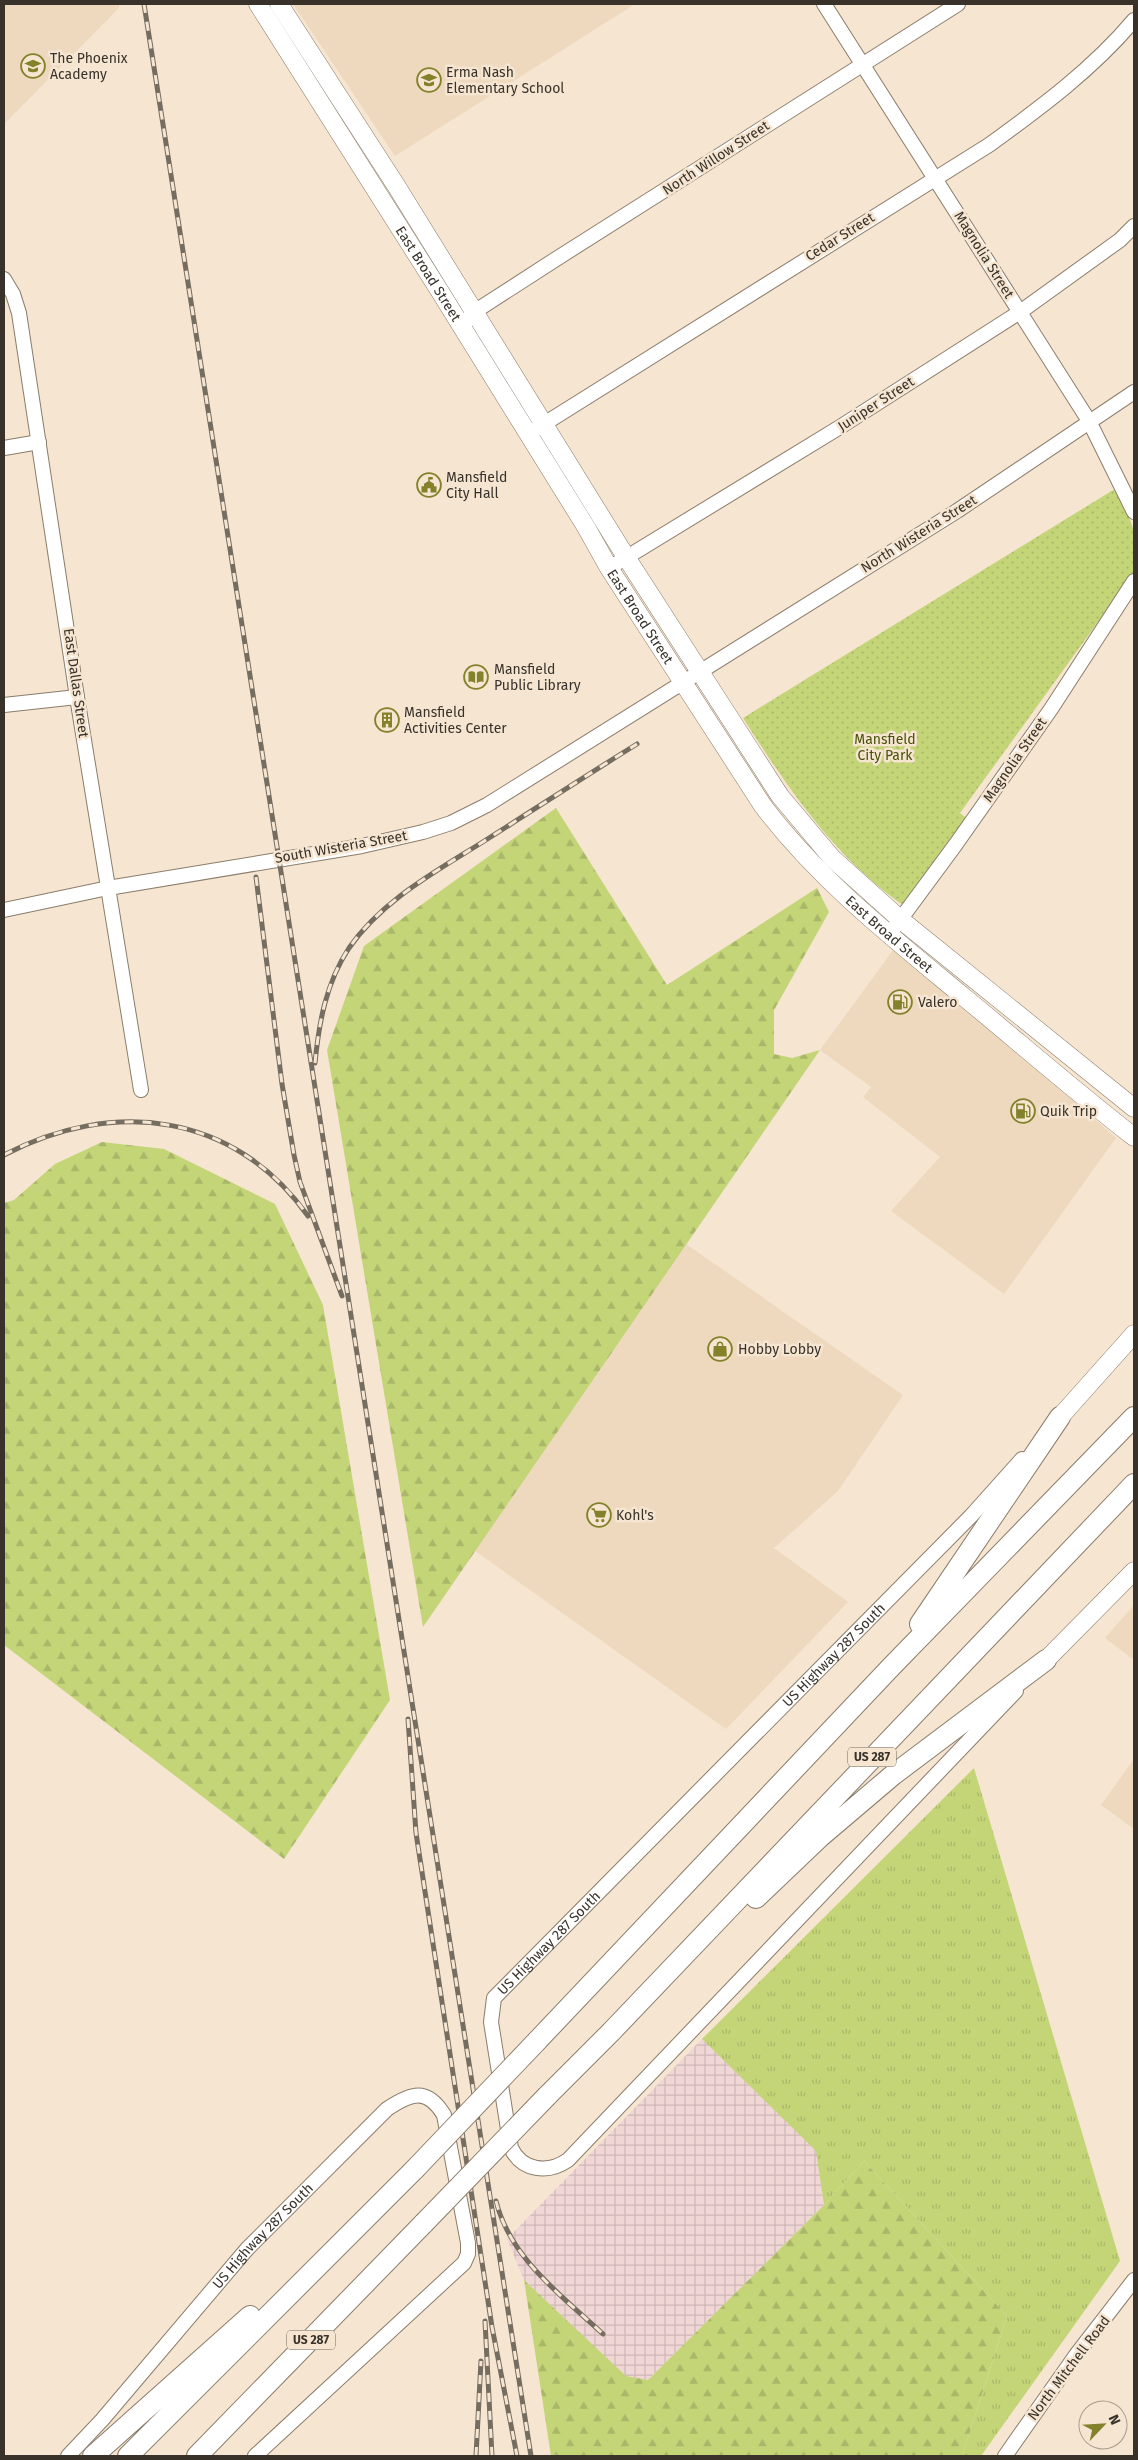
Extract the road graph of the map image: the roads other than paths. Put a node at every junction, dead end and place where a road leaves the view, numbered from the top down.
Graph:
1 (279, 4) edge
2 (824, 4) edge
3 (958, 4) edge
4 (265, 6) edge
5 (1134, 20) edge
6 (863, 64) junction
7 (325, 75) junction
8 (309, 85) junction
9 (935, 178) junction
10 (1134, 226) edge
11 (4, 279) edge
12 (474, 312) junction
13 (1020, 312) junction
14 (458, 322) junction
15 (1134, 392) edge
16 (1089, 421) junction
17 (536, 429) junction
18 (39, 442) junction
19 (4, 448) edge
20 (1134, 512) edge
21 (626, 557) junction
22 (609, 568) junction
23 (1134, 581) edge
24 (700, 672) junction
25 (684, 682) junction
26 (77, 697) junction
27 (4, 705) edge
28 (780, 796) junction
29 (763, 806) junction
30 (832, 858) junction
31 (816, 869) junction
32 (108, 888) junction
33 (4, 910) edge
34 (901, 920) junction
35 (889, 935) junction
36 (976, 982) junction
37 (965, 998) junction
38 (1110, 1088) junction
39 (140, 1090) dead end
40 (1095, 1107) junction
41 (1134, 1108) edge
42 (1134, 1138) edge
43 (1134, 1334) edge
44 (1060, 1417) junction
45 (1134, 1417) edge
46 (1134, 1484) edge
47 (1134, 1572) edge
48 (1046, 1660) junction
49 (891, 1667) junction
50 (611, 2032) junction
51 (352, 2234) junction
52 (1134, 2280) edge
53 (68, 2456) edge
54 (93, 2456) edge
55 (128, 2456) edge
56 (197, 2456) edge
57 (255, 2456) edge
58 (1005, 2456) edge

1 - 7 main road, East Broad Street
2 - 6 street, Magnolia Street
3 - 6 street, North Willow Street
4 - 8 main road, East Broad Street
5 - 9 street, Cedar Street
6 - 9 street, Magnolia Street
6 - 12 street, North Willow Street
7 - 8 main road
7 - 12 main road, East Broad Street
8 - 14 main road, East Broad Street
9 - 13 street, Magnolia Street
9 - 17 street, Cedar Street
10 - 13 street, Juniper Street
11 - 18 street, East Dallas Street
12 - 14 street, North Willow Street
12 - 17 main road, East Broad Street
13 - 16 street, Magnolia Street
13 - 21 street, Juniper Street
14 - 17 main road, East Broad Street
15 - 16 street, North Wisteria Street
16 - 20 street, Magnolia Street
16 - 24 street, North Wisteria Street
17 - 21 main road, East Broad Street
17 - 22 main road, East Broad Street
18 - 19 street
18 - 26 street, East Dallas Street
21 - 22 street, Juniper Street
21 - 24 main road, East Broad Street
22 - 25 main road, East Broad Street
23 - 34 street, Magnolia Street
24 - 25 street, South Wisteria Street
24 - 28 main road, East Broad Street
25 - 29 main road, East Broad Street
25 - 32 street, South Wisteria Street
26 - 27 street
26 - 32 street, East Dallas Street
28 - 29 main road
28 - 30 main road, East Broad Street
29 - 31 main road, East Broad Street
30 - 31 main road
30 - 34 main road, East Broad Street
31 - 35 main road, East Broad Street
32 - 33 street, South Wisteria Street
32 - 39 street, East Dallas Street
34 - 35 street, Magnolia Street
34 - 36 main road, East Broad Street
35 - 37 main road, East Broad Street
36 - 37 main road
36 - 38 main road, East Broad Street
37 - 40 main road, East Broad Street
38 - 40 main road
38 - 41 main road, East Broad Street
40 - 42 main road, East Broad Street
43 - 44 main road, US Highway 287 South
44 - 48 street, US Highway 287 South
44 - 49 highway
45 - 49 highway
46 - 50 highway, US 287
47 - 48 main road, US Highway 287 South
48 - 50 highway
49 - 51 highway, bridge
50 - 56 highway, US 287, bridge
51 - 54 highway
51 - 55 highway
52 - 58 street, North Mitchell Road
53 - 57 street, US Highway 287 South

